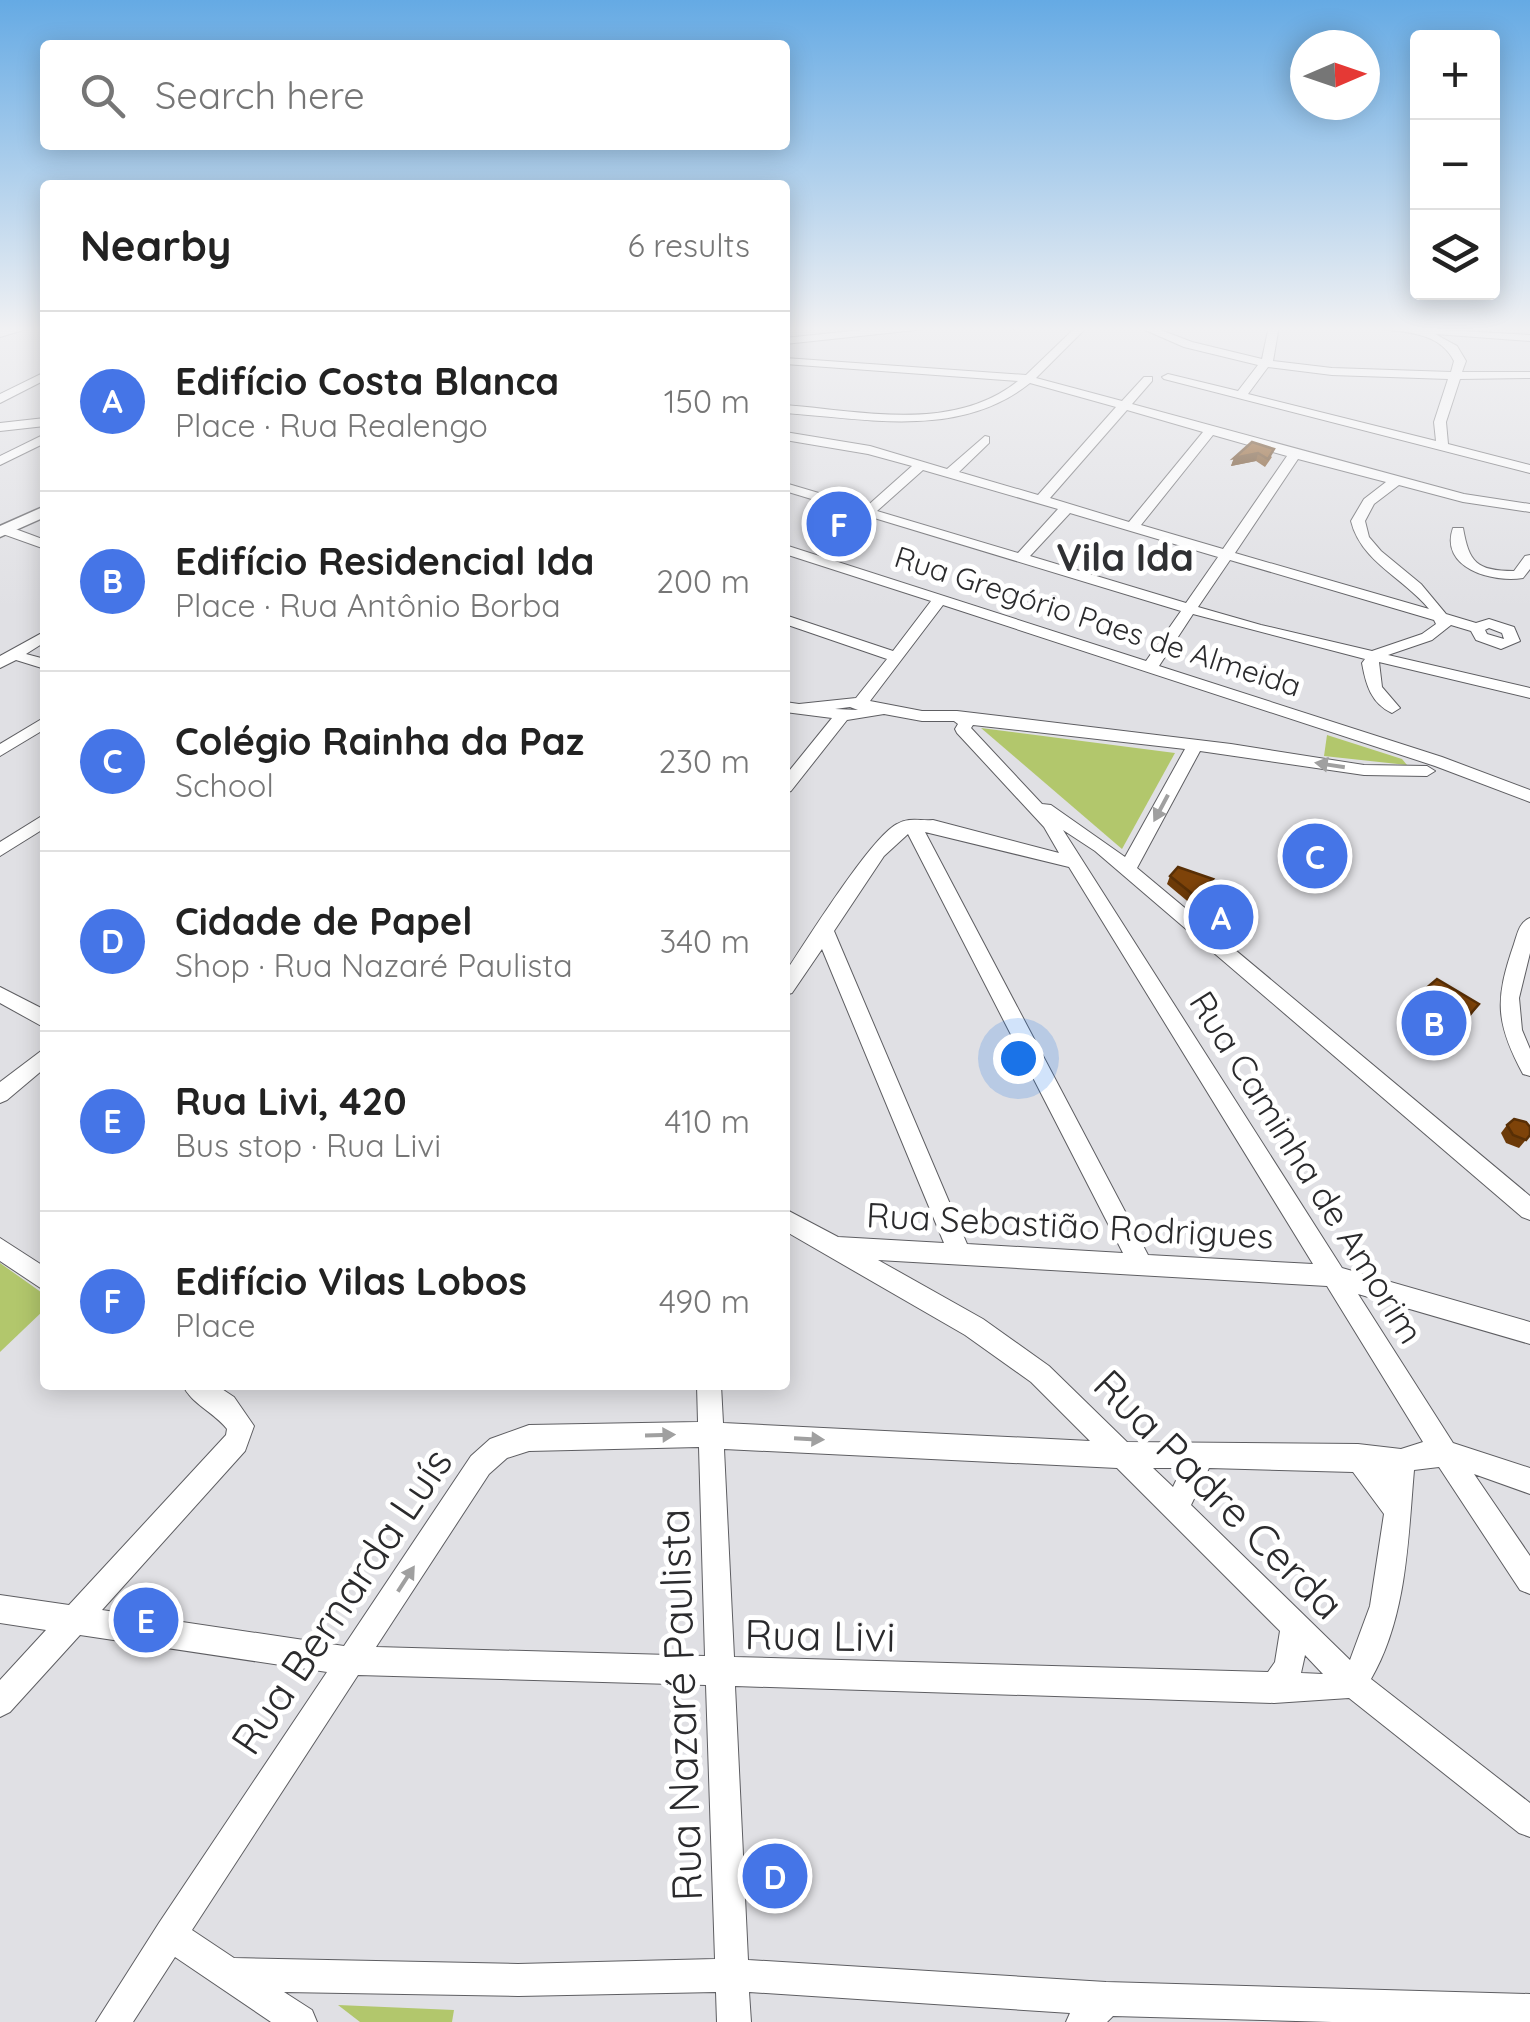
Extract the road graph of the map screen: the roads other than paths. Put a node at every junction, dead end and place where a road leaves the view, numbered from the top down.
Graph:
1 (1113, 420) edge
2 (1172, 420) edge
3 (1342, 420) edge
4 (1374, 420) edge
5 (1441, 420) edge
6 (40, 423) edge
7 (0, 427) edge
8 (1370, 427) junction
9 (1210, 432) junction
10 (790, 437) edge
11 (985, 440) dead end
12 (40, 441) edge
13 (1442, 444) junction
14 (1295, 454) junction
15 (0, 462) edge
16 (921, 465) junction
17 (1530, 469) edge
18 (950, 473) junction
19 (1397, 480) junction
20 (790, 488) edge
21 (1042, 500) junction
22 (1068, 507) junction
23 (1530, 508) edge
24 (870, 510) junction
25 (40, 513) edge
26 (1133, 526) junction
27 (2, 531) edge
28 (1458, 531) dead end
29 (40, 542) edge
30 (790, 551) edge
31 (1226, 555) junction
32 (1021, 557) junction
33 (1530, 559) edge
34 (940, 600) junction
35 (1188, 609) junction
36 (1442, 617) junction
37 (790, 621) edge
38 (1477, 628) dead end
39 (40, 638) edge
40 (10, 652) edge
41 (40, 655) edge
42 (1374, 655) junction
43 (896, 658) junction
44 (40, 662) edge
45 (1150, 667) junction
46 (1530, 693) edge
47 (794, 708) edge
48 (1392, 708) dead end
49 (851, 709) junction
50 (955, 724) junction
51 (40, 725) edge
52 (1195, 745) junction
53 (0, 751) edge
54 (1433, 767) junction
55 (790, 781) edge
56 (1530, 796) edge
57 (1031, 799) junction
58 (912, 824) junction
59 (40, 829) edge
60 (1101, 847) junction
61 (0, 850) edge
62 (1065, 855) junction
63 (1126, 872) junction
64 (1530, 925) edge
65 (824, 931) junction
66 (790, 981) edge
67 (0, 994) edge
68 (40, 1017) edge
69 (1507, 1022) junction
70 (1530, 1036) edge
71 (40, 1060) edge
72 (1530, 1068) edge
73 (0, 1094) edge
74 (1530, 1210) edge
75 (790, 1222) edge
76 (835, 1247) junction
77 (0, 1248) edge
78 (958, 1250) junction
79 (1140, 1263) junction
80 (40, 1276) edge
81 (1332, 1276) junction
82 (1530, 1332) edge
83 (202, 1390) edge
84 (709, 1390) edge
85 (1423, 1420) junction
86 (711, 1435) junction
87 (1445, 1454) junction
88 (1120, 1455) junction
89 (1201, 1457) junction
90 (1358, 1457) junction
91 (1407, 1459) junction
92 (1530, 1480) edge
93 (1176, 1508) junction
94 (1397, 1510) junction
95 (1530, 1580) edge
96 (0, 1609) edge
97 (74, 1621) junction
98 (1295, 1625) junction
99 (352, 1661) junction
100 (721, 1674) junction
101 (1353, 1683) junction
102 (1274, 1688) junction
103 (0, 1702) edge
104 (1530, 1822) edge
105 (170, 1934) junction
106 (228, 1974) junction
107 (733, 1975) junction
108 (1094, 2011) edge
109 (1530, 2011) edge
110 (113, 2022) edge
111 (300, 2022) edge
112 (734, 2022) edge

1 - 21 street
2 - 9 street
3 - 8 street
4 - 8 street
5 - 13 street
6 - 7 street
8 - 13 street
9 - 14 street
9 - 26 street
10 - 16 street
11 - 18 street
12 - 15 street
13 - 17 street
14 - 19 street
14 - 31 street
16 - 18 street
16 - 24 street
18 - 21 street
19 - 23 street
19 - 36 street
20 - 24 street
21 - 22 street
22 - 26 street
22 - 32 street
24 - 32 street
25 - 27 main road
26 - 31 street
27 - 29 street
28 - 33 street
30 - 34 street, Rua Gregório Paes de Almeida
31 - 35 street
31 - 36 street
32 - 35 street
34 - 43 street
34 - 45 street, Rua Gregório Paes de Almeida
35 - 42 street
35 - 45 street
36 - 38 street
36 - 42 street
37 - 43 street
39 - 40 street
40 - 41 street
40 - 44 street
42 - 46 street
42 - 48 street
43 - 49 street
45 - 54 street, Rua Gregório Paes de Almeida
47 - 49 street
49 - 50 street
49 - 55 street
50 - 52 street
50 - 57 street, Rua Caminha de Amorim
51 - 53 street
54 -> 52 street
52 -> 63 street
54 - 56 street, Rua Gregório Paes de Almeida
57 - 60 street
57 - 62 street, Rua Caminha de Amorim
58 - 62 street
58 - 65 street
58 - 79 street
59 - 61 street
60 - 62 street
60 - 63 street
62 - 81 street, Rua Caminha de Amorim
63 - 74 street
64 - 69 street
65 - 66 street
65 - 78 street
67 - 68 street
69 - 70 street
69 - 72 street
71 - 73 street
75 - 76 street, Rua Sebastião Rodrigues
76 - 78 street, Rua Sebastião Rodrigues
76 - 88 street, Rua Padre Cerda
77 - 80 street
78 - 79 street, Rua Sebastião Rodrigues
79 - 81 street, Rua Sebastião Rodrigues
81 - 82 street, Rua Sebastião Rodrigues
81 - 85 street, Rua Caminha de Amorim
83 - 97 street
84 - 86 street, Rua Nazaré Paulista
85 - 87 street, Rua Caminha de Amorim
85 - 91 street
86 -> 88 street, Rua Bernarda Luís
99 -> 86 street, Rua Bernarda Luís
86 - 100 street, Rua Nazaré Paulista
87 - 91 street, Rua Bernarda Luís
87 - 92 street
87 - 95 street, Rua Caminha de Amorim
88 - 89 street, Rua Bernarda Luís
88 - 93 street, Rua Padre Cerda
89 - 90 street, Rua Bernarda Luís
89 - 93 street
90 - 91 street, Rua Bernarda Luís
90 - 94 street
91 - 94 street
93 - 98 street, Rua Padre Cerda
94 - 101 street
96 - 97 street, Rua Livi
97 - 99 street, Rua Livi
97 - 103 street
98 - 101 street, Rua Padre Cerda
98 - 102 street
99 - 100 street, Rua Livi
99 - 105 street, Rua Bernarda Luís
100 - 102 street, Rua Livi
100 - 107 street, Rua Nazaré Paulista
101 - 102 street, Rua Livi
101 - 104 street, Rua Padre Cerda
105 - 106 street
105 - 110 street, Rua Bernarda Luís
106 - 107 street
106 - 111 street
107 - 108 street
107 - 112 street, Rua Nazaré Paulista
108 - 109 street

